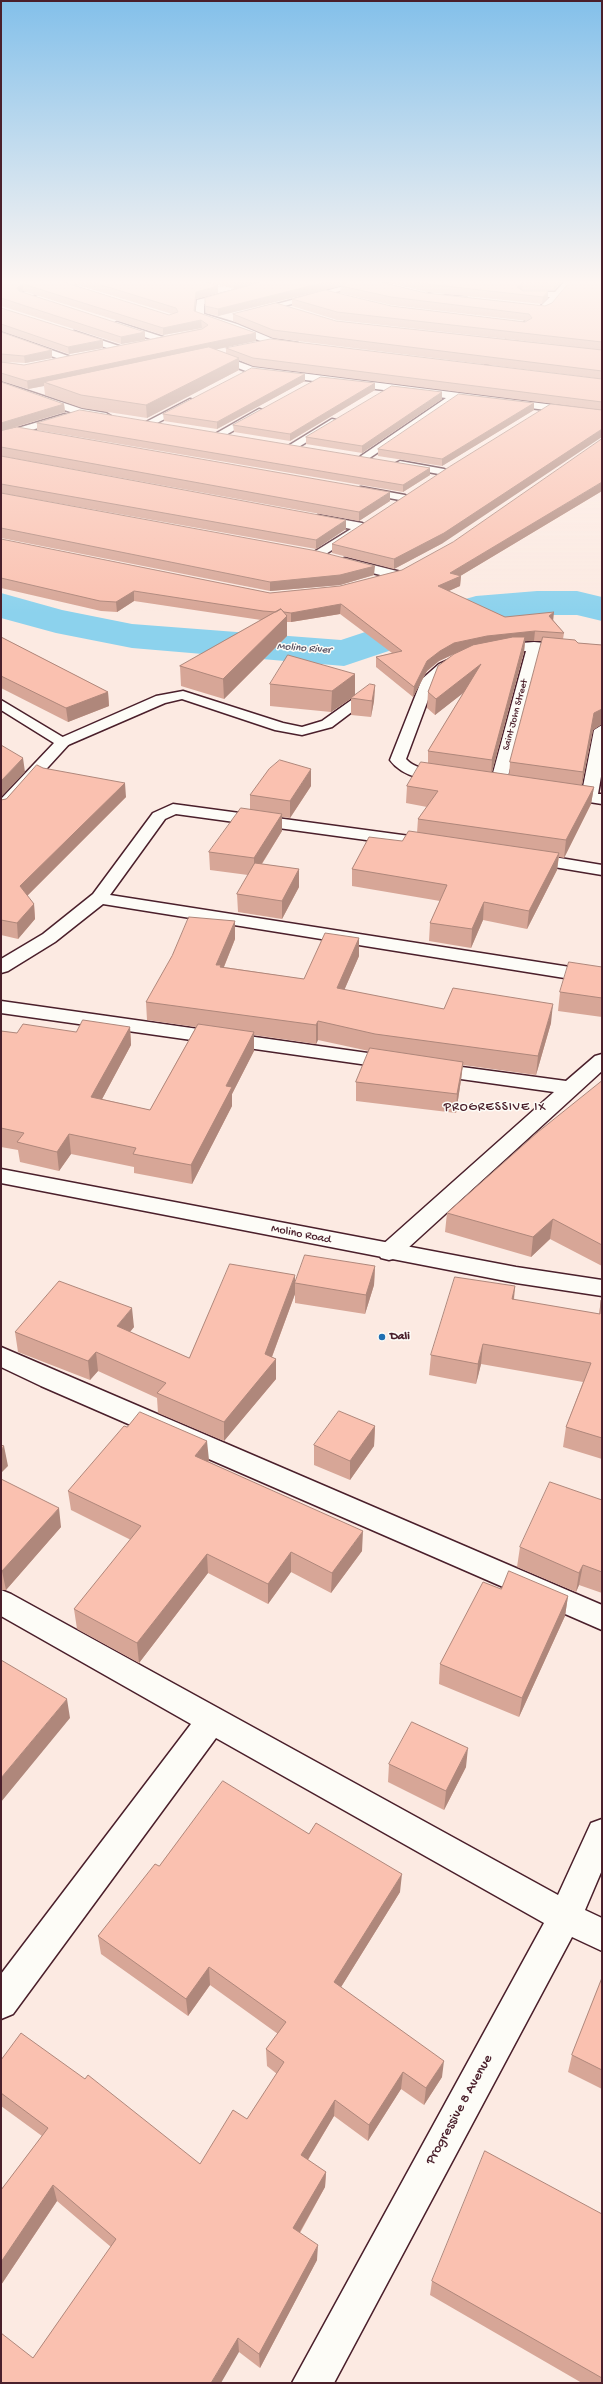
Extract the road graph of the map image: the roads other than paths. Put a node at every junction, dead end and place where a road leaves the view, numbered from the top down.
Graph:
1 (16, 390) edge
2 (44, 390) edge
3 (384, 390) edge
4 (405, 390) edge
5 (27, 394) junction
6 (374, 396) edge
7 (199, 397) edge
8 (454, 397) junction
9 (8, 399) edge
10 (269, 407) edge
11 (547, 408) junction
12 (80, 412) junction
13 (602, 414) edge
14 (534, 416) edge
15 (340, 417) edge
16 (119, 418) edge
17 (166, 425) edge
18 (18, 431) junction
19 (41, 435) edge
20 (1, 436) edge
21 (235, 436) edge
22 (278, 444) edge
23 (293, 446) junction
24 (307, 448) edge
25 (350, 456) edge
26 (365, 458) junction
27 (431, 480) edge
28 (351, 489) edge
29 (418, 489) edge
30 (405, 498) junction
31 (392, 506) edge
32 (307, 517) edge
33 (374, 519) edge
34 (362, 527) junction
35 (303, 552) edge
36 (318, 555) junction
37 (409, 568) edge
38 (396, 575) junction
39 (368, 582) edge
40 (534, 646) junction
41 (602, 652) edge
42 (362, 699) edge
43 (1, 704) edge
44 (602, 730) edge
45 (63, 742) junction
46 (461, 778) edge
47 (498, 784) edge
48 (551, 792) edge
49 (596, 798) edge
50 (1, 809) edge
51 (449, 846) edge
52 (512, 856) edge
53 (602, 870) edge
54 (99, 898) junction
55 (1, 967) edge
56 (602, 978) edge
57 (1, 1007) edge
58 (602, 1060) edge
59 (570, 1088) junction
60 (1, 1176) edge
61 (389, 1252) junction
62 (602, 1288) edge
63 (1, 1356) edge
64 (1, 1602) edge
65 (602, 1618) edge
66 (212, 1720) junction
67 (602, 1834) edge
68 (565, 1917) junction
69 (602, 1935) edge
70 (1, 2002) edge
71 (312, 2383) edge

1 - 5 street
2 - 5 street
3 - 6 street
4 - 8 street
5 - 9 street
5 - 12 street
7 - 17 street
8 - 11 street
8 - 26 street
10 - 21 street
11 - 13 street
11 - 14 street
12 - 16 street
12 - 18 street
15 - 23 street
18 - 19 street
18 - 20 street
22 - 23 street
23 - 24 street
25 - 26 street
26 - 27 street
28 - 30 street
29 - 30 street
30 - 31 street
32 - 34 street
33 - 34 street
34 - 36 street
35 - 36 street
36 - 38 street
37 - 38 street
38 - 39 street
40 - 41 street
40 - 46 street
40 - 47 street, Saint John Street
42 - 45 lane
43 - 45 street
44 - 49 street
45 - 50 street
48 - 49 street
51 - 54 street
52 - 53 street
54 - 55 street
54 - 56 street
57 - 59 street
58 - 59 street
59 - 61 street
60 - 61 street, Molino Road
61 - 62 street, Molino Road
63 - 65 street
64 - 66 street
66 - 68 street
66 - 70 street
67 - 68 street, Progressive 8 Avenue
68 - 69 street
68 - 71 street, Progressive 8 Avenue

